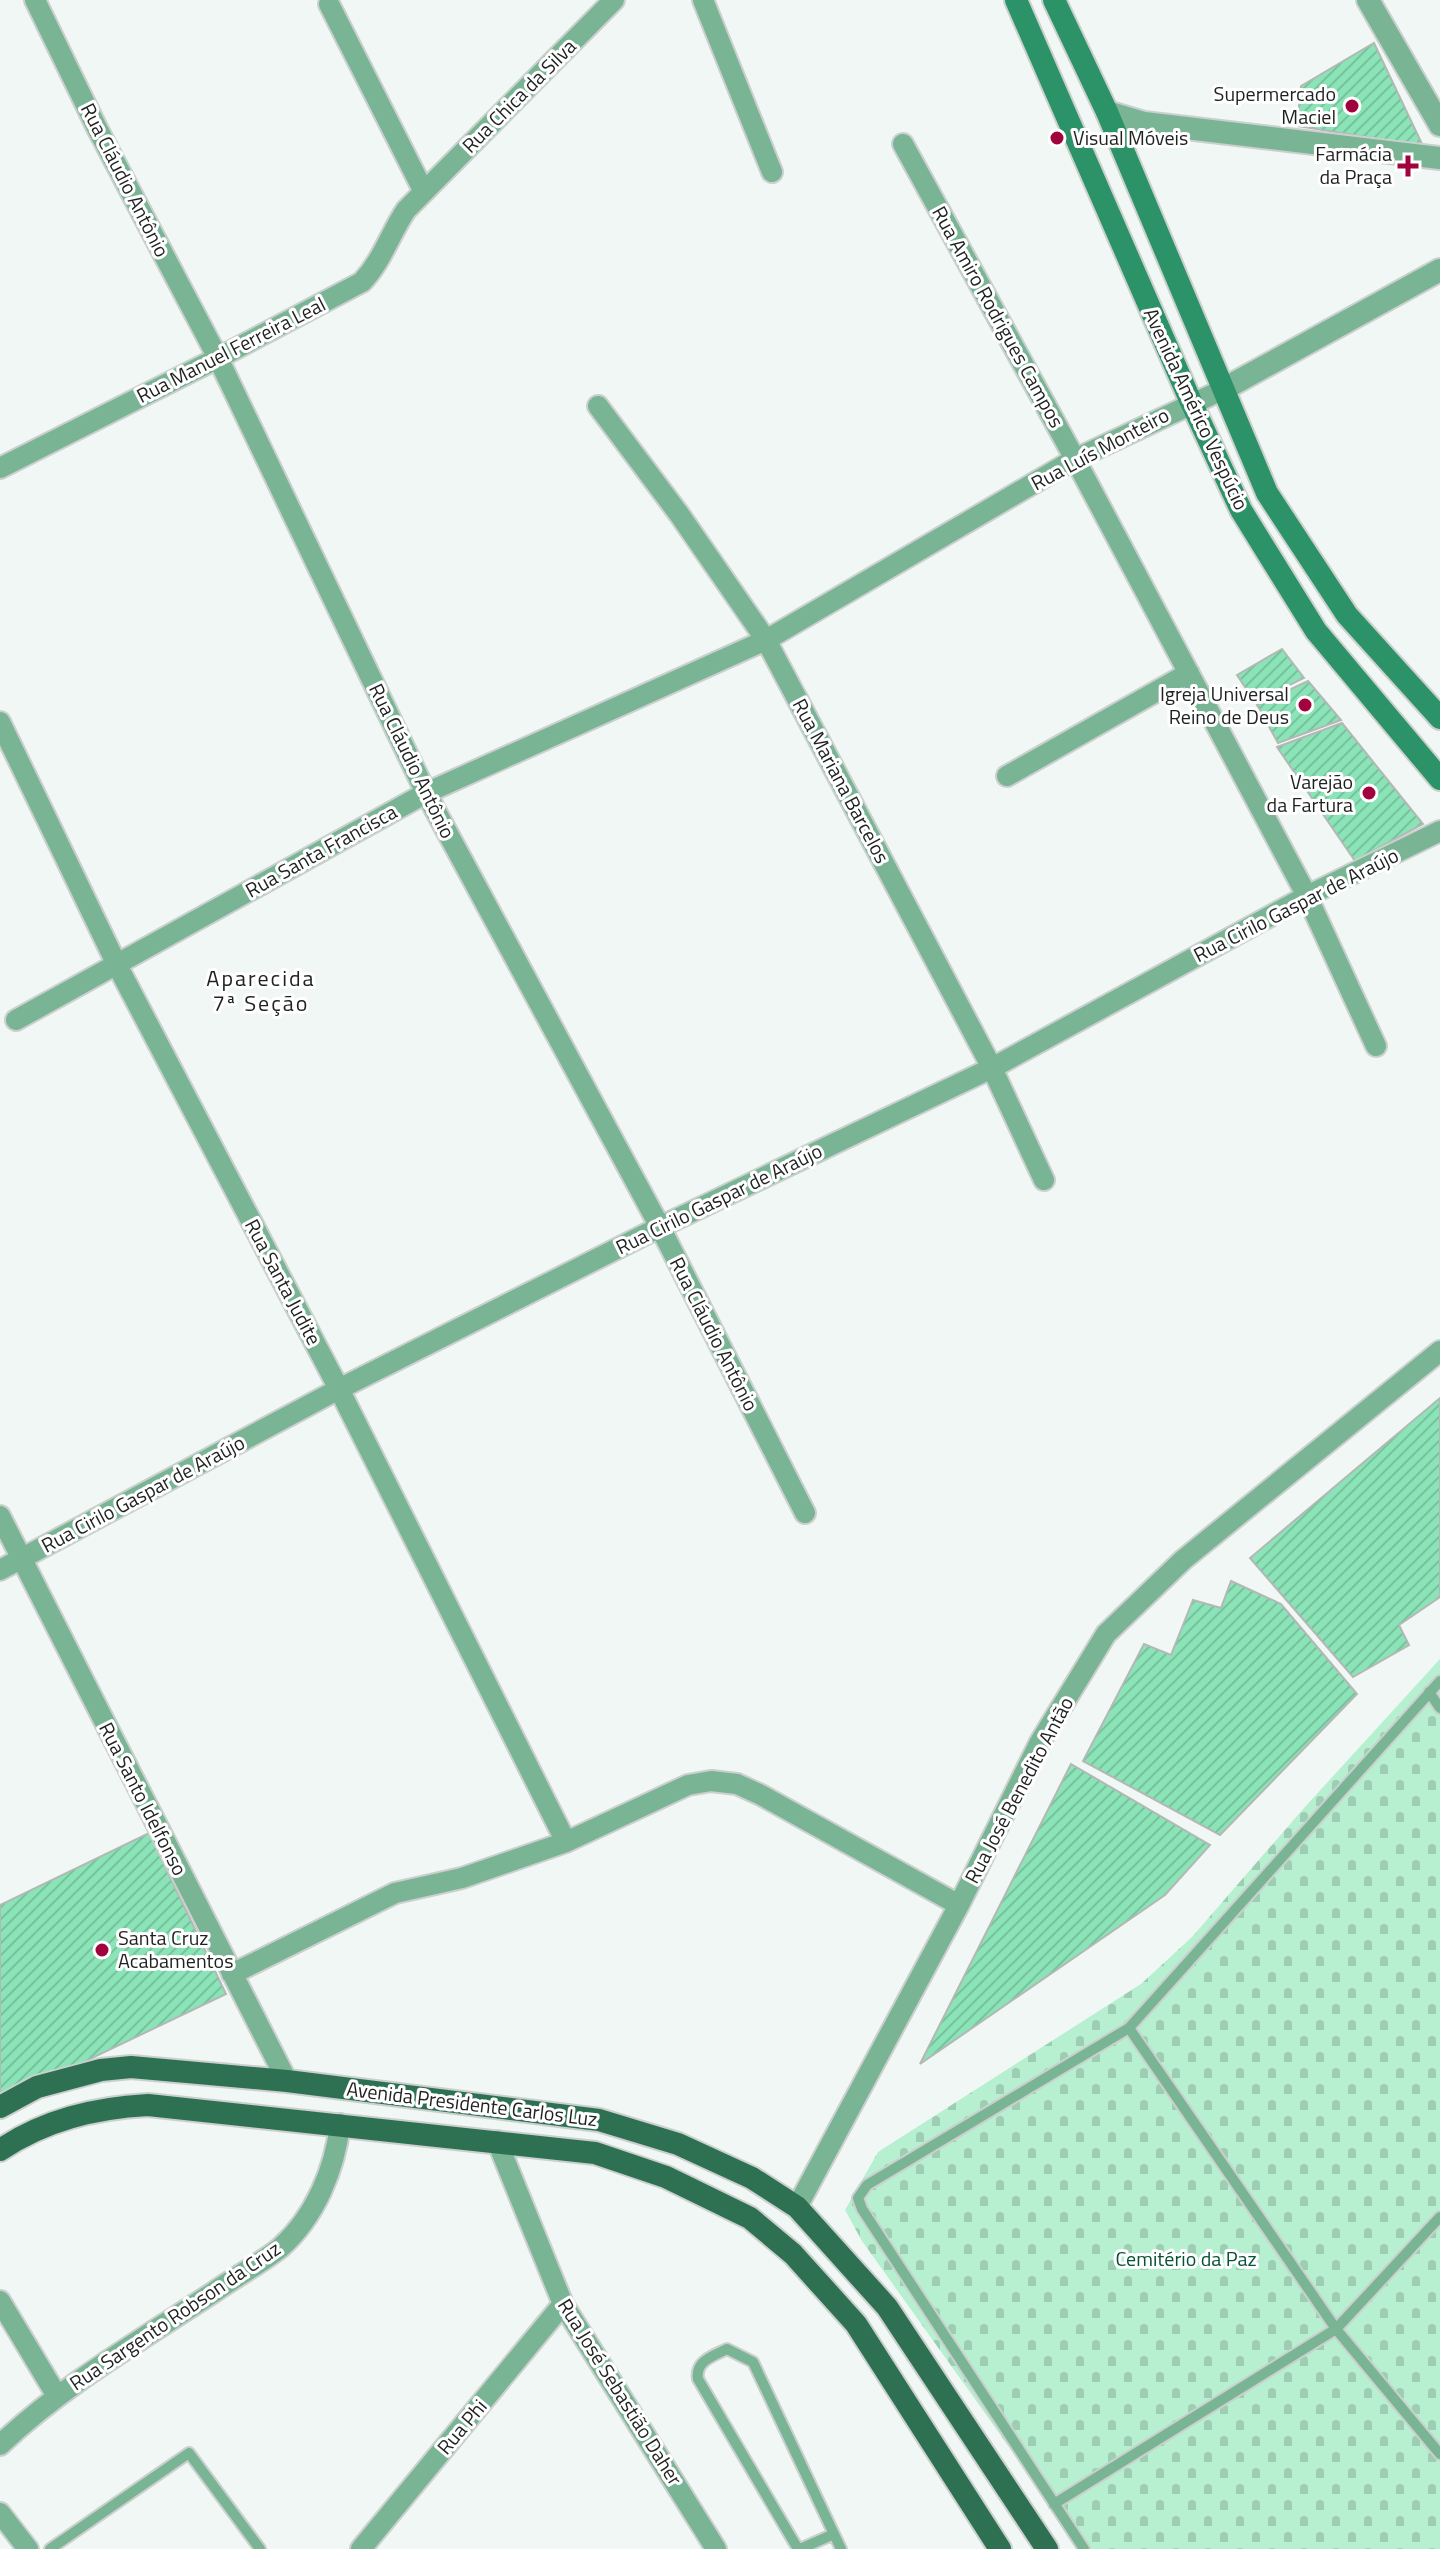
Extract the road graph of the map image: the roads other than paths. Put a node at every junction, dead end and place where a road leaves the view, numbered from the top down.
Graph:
1 (35, 0) edge
2 (614, 0) edge
3 (703, 0) edge
4 (1016, 0) edge
5 (1054, 0) edge
6 (1368, 0) edge
7 (329, 4) dead end
8 (1107, 112) junction
9 (1440, 125) edge
10 (903, 144) dead end
11 (1440, 158) edge
12 (772, 172) dead end
13 (424, 192) junction
14 (1440, 270) edge
15 (218, 358) junction
16 (1222, 390) junction
17 (1191, 402) junction
18 (598, 406) dead end
19 (1075, 459) junction
20 (0, 468) edge
21 (766, 640) junction
22 (1189, 673) junction
23 (1440, 718) edge
24 (0, 722) edge
25 (1007, 776) dead end
26 (1440, 779) edge
27 (426, 793) junction
28 (1440, 831) edge
29 (1307, 896) junction
30 (117, 965) junction
31 (16, 1020) dead end
32 (1376, 1046) dead end
33 (992, 1068) junction
34 (1044, 1180) dead end
35 (660, 1227) junction
36 (1440, 1351) edge
37 (339, 1389) junction
38 (805, 1513) dead end
39 (0, 1516) edge
40 (21, 1559) junction
41 (0, 1570) edge
42 (1440, 1681) edge
43 (1429, 1692) junction
44 (1440, 1708) edge
45 (566, 1842) junction
46 (959, 1905) junction
47 (232, 1974) junction
48 (1129, 2028) junction
49 (287, 2081) junction
50 (0, 2107) edge
51 (340, 2124) junction
52 (497, 2141) junction
53 (0, 2150) edge
54 (797, 2207) junction
55 (1440, 2217) edge
56 (0, 2301) edge
57 (563, 2304) junction
58 (1336, 2329) junction
59 (57, 2396) junction
60 (0, 2445) edge
61 (1440, 2454) edge
62 (1054, 2504) junction
63 (0, 2513) edge
64 (834, 2534) junction
65 (28, 2549) edge
66 (50, 2549) edge
67 (260, 2549) edge
68 (361, 2549) edge
69 (716, 2549) edge
70 (799, 2549) edge
71 (841, 2549) edge
72 (1000, 2549) edge
73 (1047, 2549) edge
74 (1084, 2549) edge

1 - 15 street, Rua Cláudio Antônio
2 - 13 street, Rua Chica da Silva
3 - 12 street
4 - 17 main road, Avenida Américo Vespúcio
5 - 8 main road, Avenida Américo Vespúcio
6 - 9 street
7 - 13 street
8 - 11 street
8 - 16 main road, Avenida Américo Vespúcio
10 - 19 street, Rua Amiro Rodrigues Campos
13 - 15 street, Rua Manuel Ferreira Leal
14 - 16 street, Rua Luís Monteiro
15 - 20 street, Rua Manuel Ferreira Leal
15 - 27 street, Rua Cláudio Antônio
16 - 17 street, Rua Luís Monteiro
16 - 23 main road, Avenida Américo Vespúcio
17 - 19 street, Rua Luís Monteiro
17 - 26 main road, Avenida Américo Vespúcio
18 - 21 street, Rua Mariana Barcelos
19 - 21 street, Rua Luís Monteiro
19 - 22 street, Rua Amiro Rodrigues Campos
21 - 27 street, Rua Santa Francisca
21 - 33 street, Rua Mariana Barcelos
22 - 25 street
22 - 29 street, Rua Amiro Rodrigues Campos
24 - 30 street, Rua Santa Judite
27 - 30 street, Rua Santa Francisca
27 - 35 street, Rua Cláudio Antônio
28 - 29 street, Rua Cirilo Gaspar de Araújo
29 - 32 street, Rua Amiro Rodrigues Campos
29 - 33 street, Rua Cirilo Gaspar de Araújo
30 - 31 street, Rua Santa Francisca
30 - 37 street, Rua Santa Judite
33 - 34 street, Rua Mariana Barcelos
33 - 35 street, Rua Cirilo Gaspar de Araújo
35 - 37 street, Rua Cirilo Gaspar de Araújo
35 - 38 street, Rua Cláudio Antônio
36 - 46 street, Rua José Benedito Antão
37 - 40 street, Rua Cirilo Gaspar de Araújo
37 - 45 street, Rua Santa Judite
39 - 40 street, Rua Santo Idelfonso
40 - 41 street, Rua Cirilo Gaspar de Araújo
40 - 47 street, Rua Santo Idelfonso
42 - 43 lane
43 - 44 lane
43 - 48 lane
45 - 46 street
45 - 47 street
46 - 54 street, Rua José Benedito Antão
47 - 49 street, Rua Santo Idelfonso
48 - 58 lane
48 - 62 lane
49 - 50 main road, Avenida Presidente Carlos Luz
49 - 54 main road, Avenida Presidente Carlos Luz
51 - 52 main road, Avenida Presidente Carlos Luz
51 - 53 main road, Avenida Presidente Carlos Luz
51 - 59 street, Rua Sargento Robson da Cruz
52 - 57 street, Rua José Sebastião Daher
52 - 72 main road, Avenida Presidente Carlos Luz
54 - 73 main road, Avenida Presidente Carlos Luz
55 - 58 lane
56 - 59 street
57 - 68 street, Rua Phi
57 - 69 street, Rua José Sebastião Daher
58 - 61 lane
58 - 62 lane
59 - 60 street, Rua Sargento Robson da Cruz
62 - 74 lane
63 - 65 street
64 - 70 lane
64 - 70 lane
64 - 71 lane
66 - 67 lane

